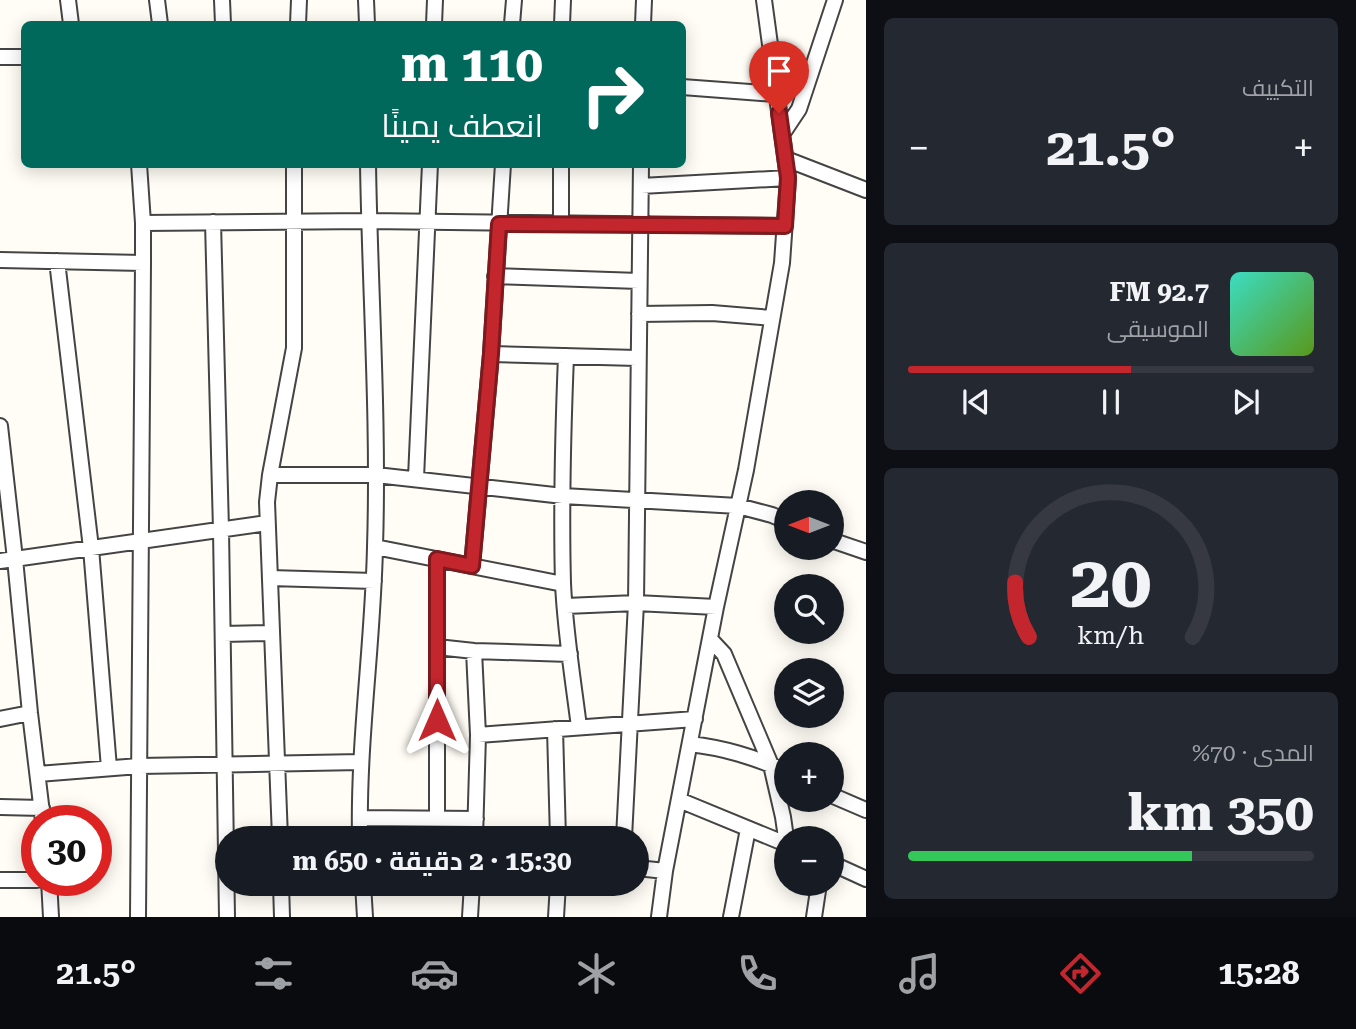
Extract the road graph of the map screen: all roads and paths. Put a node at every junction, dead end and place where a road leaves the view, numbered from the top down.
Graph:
1 (68, 0) edge
2 (157, 0) edge
3 (222, 0) edge
4 (299, 0) edge
5 (366, 0) edge
6 (435, 0) edge
7 (514, 0) edge
8 (562, 0) edge
9 (644, 0) edge
10 (764, 0) edge
11 (835, 0) edge
12 (71, 21) edge
13 (160, 21) edge
14 (223, 21) edge
15 (298, 21) edge
16 (366, 21) edge
17 (434, 21) edge
18 (512, 21) edge
19 (562, 21) edge
20 (643, 21) edge
21 (0, 57) edge
22 (21, 57) edge
23 (686, 87) edge
24 (776, 94) junction
25 (783, 132) junction
26 (786, 159) junction
27 (139, 168) edge
28 (294, 168) edge
29 (368, 168) edge
30 (430, 168) edge
31 (503, 168) edge
32 (561, 168) edge
33 (641, 168) edge
34 (788, 178) junction
35 (641, 186) junction
36 (866, 190) edge
37 (295, 221) junction
38 (369, 221) junction
39 (213, 222) junction
40 (428, 222) junction
41 (143, 223) junction
42 (499, 224) junction
43 (561, 224) junction
44 (639, 225) junction
45 (785, 226) junction
46 (0, 260) edge
47 (57, 261) junction
48 (143, 263) junction
49 (495, 276) junction
50 (639, 281) junction
51 (639, 314) junction
52 (772, 318) junction
53 (491, 354) junction
54 (566, 356) junction
55 (637, 358) junction
56 (0, 426) edge
57 (270, 475) junction
58 (376, 475) junction
59 (416, 478) junction
60 (479, 485) junction
61 (564, 496) junction
62 (637, 501) junction
63 (738, 506) junction
64 (774, 516) edge
65 (267, 523) junction
66 (221, 530) junction
67 (141, 541) junction
68 (844, 544) edge
69 (376, 547) junction
70 (91, 548) junction
71 (866, 552) edge
72 (15, 559) junction
73 (437, 559) junction
74 (0, 561) edge
75 (472, 566) junction
76 (270, 578) junction
77 (374, 580) junction
78 (564, 584) junction
79 (635, 603) junction
80 (566, 606) junction
81 (716, 607) junction
82 (271, 633) junction
83 (223, 634) junction
84 (710, 639) junction
85 (437, 647) junction
86 (474, 651) junction
87 (570, 654) junction
88 (30, 713) junction
89 (0, 719) edge
90 (695, 719) junction
91 (630, 724) junction
92 (579, 727) junction
93 (555, 729) junction
94 (478, 735) junction
95 (690, 744) junction
96 (360, 762) junction
97 (224, 763) junction
98 (277, 763) junction
99 (771, 765) junction
100 (139, 766) junction
101 (774, 766) edge
102 (109, 768) junction
103 (38, 774) junction
104 (679, 800) junction
105 (844, 801) edge
106 (41, 805) edge
107 (0, 807) edge
108 (21, 810) edge
109 (866, 810) edge
110 (360, 818) junction
111 (437, 819) junction
112 (476, 819) junction
113 (280, 826) edge
114 (360, 826) edge
115 (476, 826) edge
116 (558, 826) edge
117 (625, 826) edge
118 (784, 826) edge
119 (748, 829) junction
120 (774, 839) edge
121 (649, 869) edge
122 (844, 869) edge
123 (665, 871) junction
124 (866, 879) edge
125 (0, 880) edge
126 (21, 880) edge
127 (49, 896) edge
128 (281, 896) edge
129 (364, 896) edge
130 (471, 896) edge
131 (557, 896) edge
132 (817, 896) edge
133 (51, 917) edge
134 (138, 917) edge
135 (227, 917) edge
136 (282, 917) edge
137 (365, 917) edge
138 (470, 917) edge
139 (556, 917) edge
140 (659, 917) edge
141 (731, 917) edge
142 (814, 917) edge

1 - 12 street
2 - 13 street
3 - 14 street
4 - 15 street
5 - 16 street
6 - 17 street
7 - 18 street
8 - 19 street
9 - 20 street
10 - 24 street
11 - 25 street
21 - 22 street
23 - 24 street
24 - 25 street
25 - 26 street
26 - 34 street
26 - 36 street
27 - 41 street
28 - 37 street
29 - 38 street
30 - 40 street
31 - 42 street
32 - 43 street
33 - 35 street
34 - 35 street
34 - 45 street
35 - 44 street
37 - 38 street
37 - 39 street
37 - 57 street
38 - 40 street
38 - 58 street
39 - 41 street
39 - 66 street
40 - 42 street
40 - 59 street
41 - 48 street
42 - 43 street
42 - 49 street
43 - 44 street
44 - 45 street
44 - 50 street
45 - 52 street
46 - 47 street
47 - 48 street
47 - 70 street
48 - 67 street
49 - 50 street
49 - 53 street
50 - 51 street
51 - 52 street
51 - 55 street
52 - 63 street
53 - 54 street
53 - 60 street
54 - 55 street
54 - 61 street
55 - 62 street
56 - 72 street
57 - 58 street
57 - 65 street
58 - 59 street
58 - 69 street
59 - 60 street
60 - 61 street
60 - 75 street
61 - 62 street
61 - 78 street
62 - 63 street
62 - 79 street
63 - 64 street
63 - 81 street
65 - 66 street
65 - 76 street
66 - 67 street
66 - 83 street
67 - 70 street
67 - 100 street
68 - 71 street
69 - 73 street
69 - 77 street
70 - 72 street
70 - 102 street
72 - 74 street
72 - 88 street
73 - 75 street
73 - 85 street
75 - 78 street
76 - 77 street
76 - 82 street
77 - 96 street
78 - 80 street
79 - 80 street
79 - 81 street
79 - 91 street
80 - 87 street
81 - 84 street
82 - 83 street
82 - 98 street
83 - 97 street
84 - 90 street
84 - 99 street
85 - 86 street
85 - 111 street
86 - 87 street
86 - 94 street
87 - 92 street
88 - 89 street
88 - 103 street
90 - 91 street
90 - 95 street
91 - 92 street
91 - 117 street
92 - 93 street
93 - 94 street
93 - 116 street
94 - 112 street
95 - 99 street
95 - 104 street
96 - 98 street
96 - 110 street
97 - 98 street
97 - 100 street
97 - 135 street
98 - 113 street
99 - 101 street
99 - 118 street
100 - 102 street
100 - 134 street
102 - 103 street
103 - 106 street
104 - 119 street
104 - 123 street
105 - 109 street
107 - 108 street
110 - 111 street
110 - 114 street
111 - 112 street
112 - 115 street
119 - 120 street
119 - 141 street
121 - 123 street
122 - 124 street
123 - 140 street
125 - 126 street
127 - 133 street
128 - 136 street
129 - 137 street
130 - 138 street
131 - 139 street
132 - 142 street

